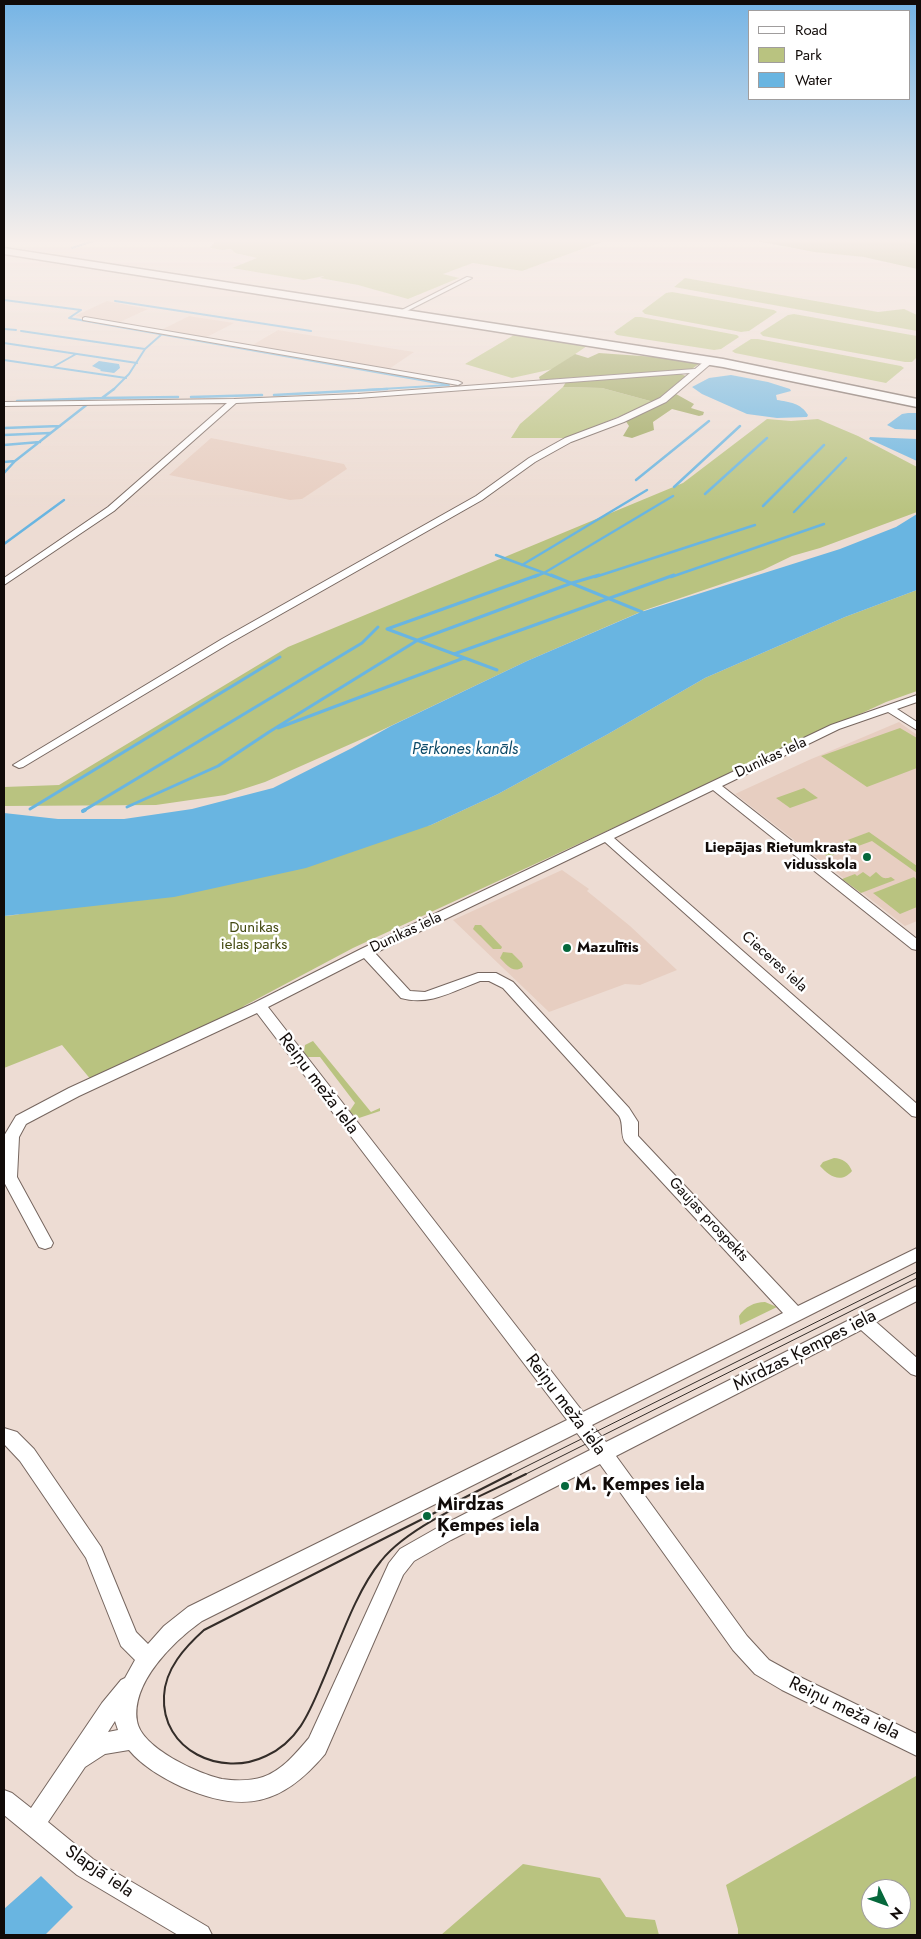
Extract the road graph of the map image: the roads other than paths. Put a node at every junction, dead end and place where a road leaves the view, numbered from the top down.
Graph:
1 (152, 330) edge
2 (512, 330) edge
3 (710, 361) junction
4 (698, 372) junction
5 (471, 388) junction
6 (234, 401) junction
7 (917, 402) edge
8 (4, 404) edge
9 (4, 582) edge
10 (917, 698) edge
11 (889, 708) junction
12 (917, 727) edge
13 (19, 765) dead end
14 (714, 785) junction
15 (607, 838) junction
16 (917, 946) edge
17 (366, 952) junction
18 (259, 1006) junction
19 (917, 1112) edge
20 (45, 1243) dead end
21 (917, 1254) edge
22 (917, 1293) edge
23 (795, 1314) junction
24 (863, 1321) junction
25 (917, 1369) edge
26 (580, 1423) junction
27 (4, 1436) edge
28 (602, 1454) junction
29 (111, 1597) joint
30 (149, 1659) junction
31 (137, 1678) junction
32 (133, 1738) junction
33 (917, 1746) edge
34 (76, 1762) junction
35 (4, 1801) edge
36 (34, 1824) junction
37 (200, 1935) edge

1 - 5 street
2 - 3 highway
3 - 4 street
3 - 7 highway
4 - 5 street
4 - 13 street
5 - 6 street
6 - 8 street
6 - 9 street
10 - 11 street, Dunikas iela
11 - 12 street
11 - 14 street, Dunikas iela
14 - 15 street, Dunikas iela
14 - 16 street
15 - 17 street, Dunikas iela
15 - 19 street, Cieceres iela
17 - 18 street, Dunikas iela
17 - 23 street, Gaujas prospekts
18 - 20 street, Dunikas iela
18 - 26 street, Reiņu meža iela
21 - 23 street, Mirdzas Ķempes iela
22 - 24 street, Mirdzas Ķempes iela
23 - 26 street, Mirdzas Ķempes iela
24 - 25 street
24 - 28 street, Mirdzas Ķempes iela
26 - 28 street, Reiņu meža iela
26 - 30 street, Mirdzas Ķempes iela
27 - 29 street
28 - 32 street, Mirdzas Ķempes iela
28 - 33 street, Reiņu meža iela
29 - 30 street
30 - 31 street, Mirdzas Ķempes iela
31 - 32 street, Mirdzas Ķempes iela
31 - 34 street, Mirdzas Ķempes iela
32 - 34 street, Mirdzas Ķempes iela
34 - 36 street, Mirdzas Ķempes iela
35 - 36 street, Slapjā iela
36 - 37 street, Slapjā iela

